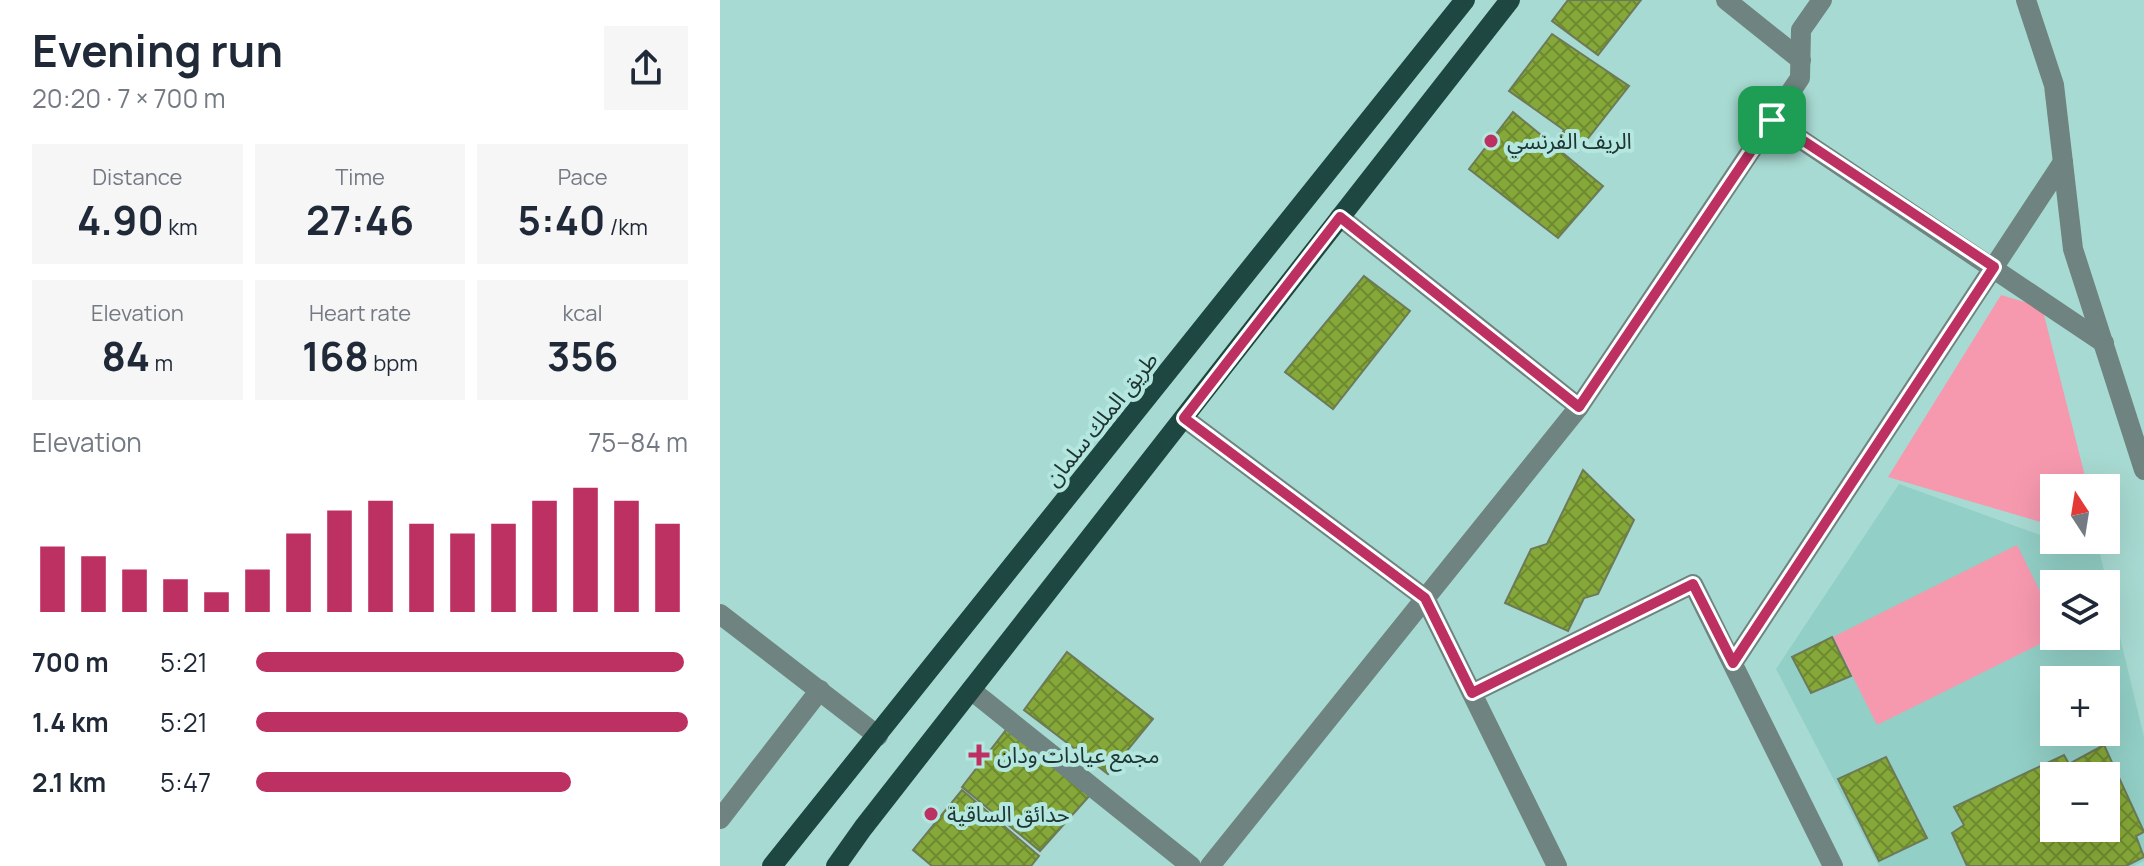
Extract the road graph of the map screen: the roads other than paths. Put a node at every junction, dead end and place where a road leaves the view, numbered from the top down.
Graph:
1 (1465, 0) edge
2 (1510, 0) edge
3 (1726, 0) edge
4 (1822, 0) edge
5 (2026, 0) edge
6 (1455, 8) edge
7 (1801, 60) junction
8 (1772, 120) junction
9 (2063, 162) junction
10 (1340, 217) junction
11 (1994, 267) junction
12 (2104, 343) junction
13 (1579, 407) junction
14 (1184, 418) junction
15 (2144, 470) edge
16 (1425, 598) junction
17 (720, 614) edge
18 (1733, 663) junction
19 (820, 690) junction
20 (971, 690) junction
21 (1472, 693) junction
22 (878, 736) junction
23 (720, 819) edge
24 (772, 866) edge
25 (836, 866) edge
26 (1191, 866) edge
27 (1210, 866) edge
28 (1557, 866) edge
29 (1833, 866) edge

1 - 6 main road, طريق الملك سلمان
2 - 10 main road
3 - 7 street
4 - 7 street
5 - 9 street
6 - 22 main road, طريق الملك سلمان
7 - 8 street
8 - 11 street
8 - 13 street
9 - 11 street
9 - 12 street
10 - 13 street
10 - 14 main road
11 - 12 street
11 - 18 street
12 - 15 street
13 - 16 street
14 - 16 street
14 - 20 main road
16 - 21 street
16 - 27 street
17 - 19 street
18 - 21 street
18 - 29 street
19 - 22 street
19 - 23 street
20 - 25 main road
20 - 26 street
21 - 28 street
22 - 24 main road, طريق الملك سلمان

